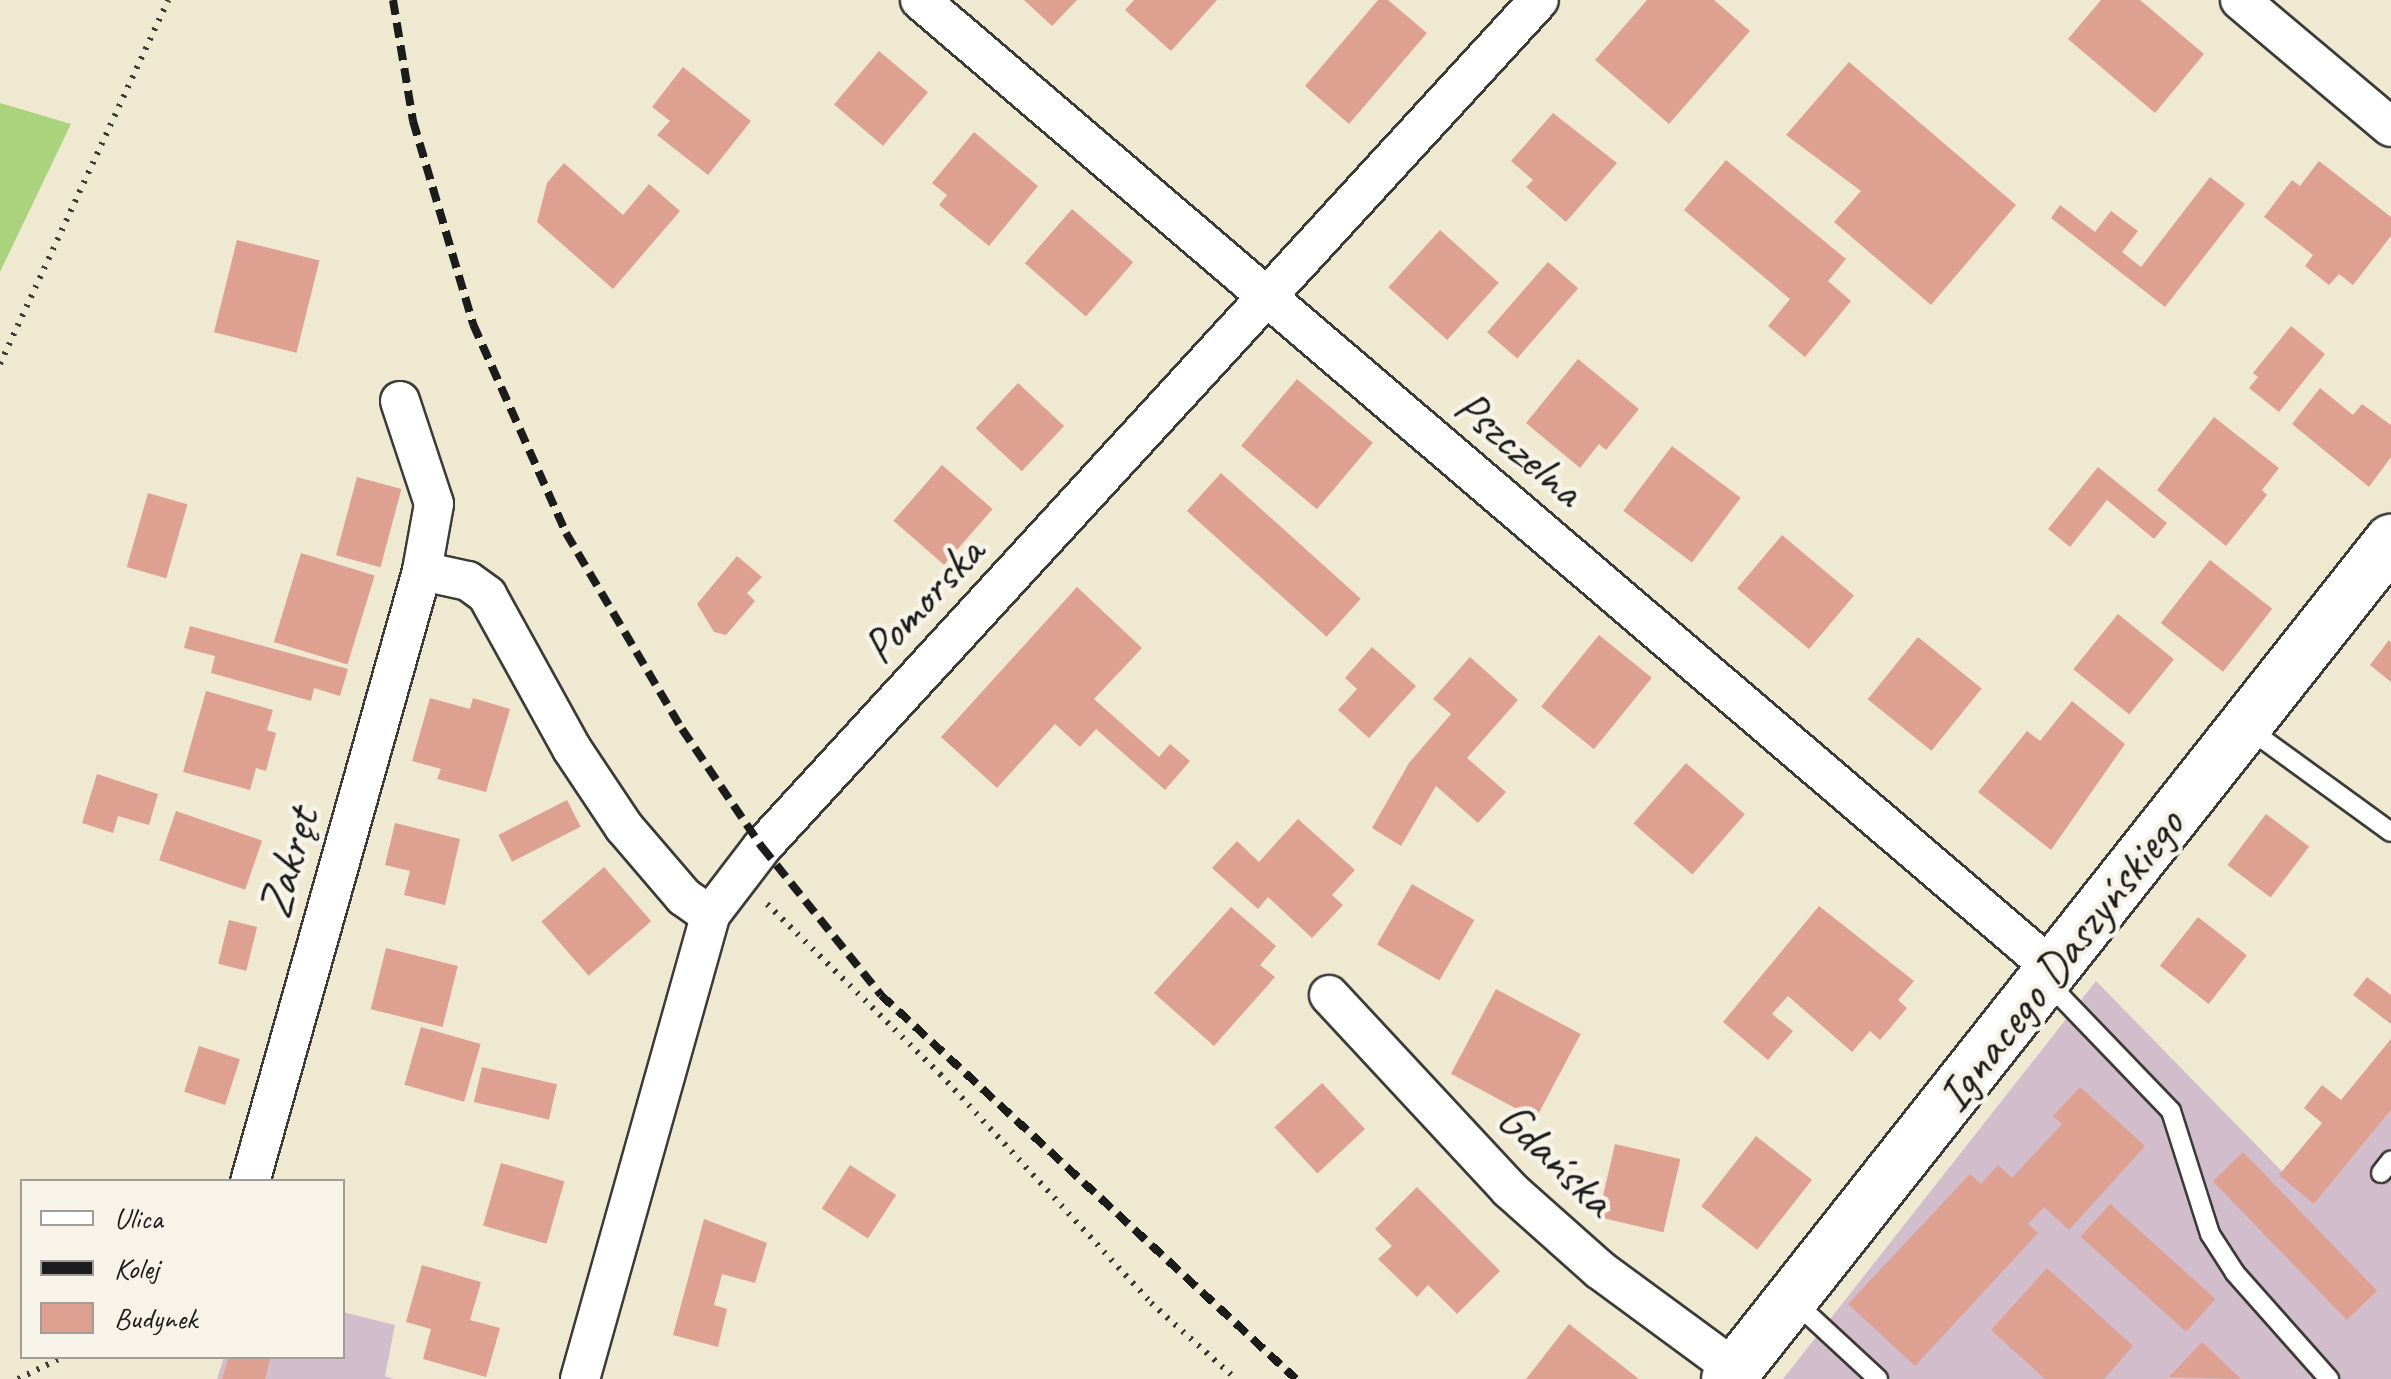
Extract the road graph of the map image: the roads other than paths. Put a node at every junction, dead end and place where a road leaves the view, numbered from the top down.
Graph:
1 (920, 0) edge
2 (1538, 0) edge
3 (2240, 0) edge
4 (2391, 127) edge
5 (1268, 300) junction
6 (400, 402) dead end
7 (2391, 541) edge
8 (422, 571) junction
9 (2245, 726) junction
10 (2391, 832) edge
11 (710, 915) junction
12 (2050, 975) junction
13 (1329, 994) dead end
14 (251, 1179) edge
15 (1792, 1299) junction
16 (1732, 1374) edge
17 (580, 1379) edge
18 (1878, 1379) edge
19 (2329, 1379) edge

1 - 5 street, Pszczelna
2 - 5 street, Pomorska
3 - 4 street
5 - 11 street, Pomorska
5 - 12 street, Pszczelna
6 - 8 street, Zakręt
7 - 9 street, Ignacego Daszyńskiego
8 - 11 street
8 - 14 street, Zakręt
9 - 10 lane
9 - 12 street, Ignacego Daszyńskiego
11 - 17 street, Pomorska
12 - 15 street, Ignacego Daszyńskiego
12 - 19 lane
13 - 16 street, Gdańska
15 - 16 street, Ignacego Daszyńskiego
15 - 18 lane

